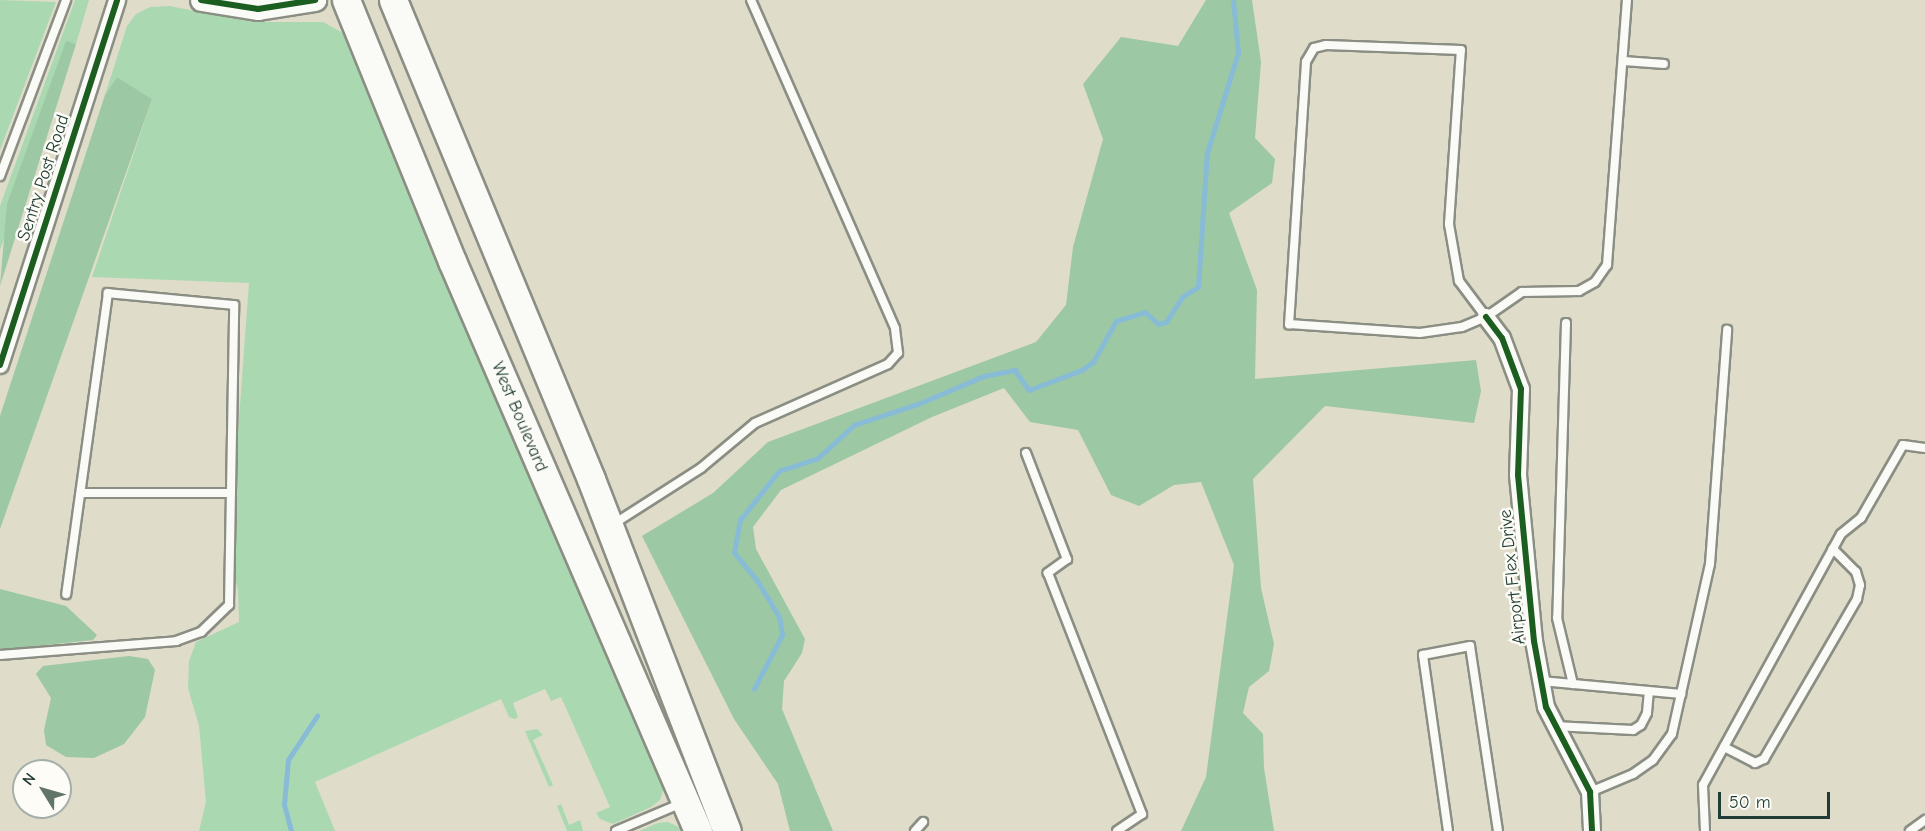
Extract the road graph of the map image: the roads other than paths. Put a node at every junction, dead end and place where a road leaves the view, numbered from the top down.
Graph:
1 (66, 0) edge
2 (117, 0) edge
3 (201, 0) edge
4 (315, 0) edge
5 (346, 0) edge
6 (393, 0) edge
7 (752, 0) edge
8 (1627, 0) edge
9 (1624, 61) junction
10 (1665, 64) dead end
11 (0, 176) edge
12 (1486, 317) junction
13 (1566, 323) dead end
14 (1727, 330) dead end
15 (0, 365) edge
16 (1925, 448) edge
17 (1026, 453) dead end
18 (82, 493) junction
19 (231, 493) junction
20 (610, 526) junction
21 (1833, 549) junction
22 (66, 594) dead end
23 (0, 655) edge
24 (1541, 681) junction
25 (1573, 684) junction
26 (1649, 692) junction
27 (1681, 694) junction
28 (1554, 726) junction
29 (1724, 747) junction
30 (1590, 792) junction
31 (685, 801) junction
32 (1925, 820) edge
33 (923, 822) dead end
34 (616, 831) edge
35 (698, 831) edge
36 (727, 831) edge
37 (915, 831) edge
38 (1117, 831) edge
39 (1448, 831) edge
40 (1498, 831) edge
41 (1592, 831) edge
42 (1705, 831) edge
43 (1910, 831) edge

1 - 11 lane
2 - 15 street, Sentry Post Road
3 - 4 street
5 - 31 main road, West Boulevard
6 - 20 main road
7 - 20 lane
8 - 9 lane
9 - 10 lane
9 - 12 lane
12 - 12 lane
12 - 24 street, Airport Flex Drive
13 - 25 lane
14 - 27 lane
16 - 21 lane
17 - 38 lane
18 - 19 lane
18 - 19 lane
18 - 22 lane
19 - 23 lane
20 - 36 main road
21 - 29 lane
21 - 29 lane
24 - 25 lane
24 - 28 street, Airport Flex Drive
25 - 26 lane
26 - 27 lane
26 - 28 lane
27 - 30 lane
28 - 30 street, Airport Flex Drive
29 - 42 lane
30 - 41 street, Airport Flex Drive
31 - 34 lane
31 - 35 main road, West Boulevard
32 - 43 lane
33 - 37 lane
39 - 40 lane

